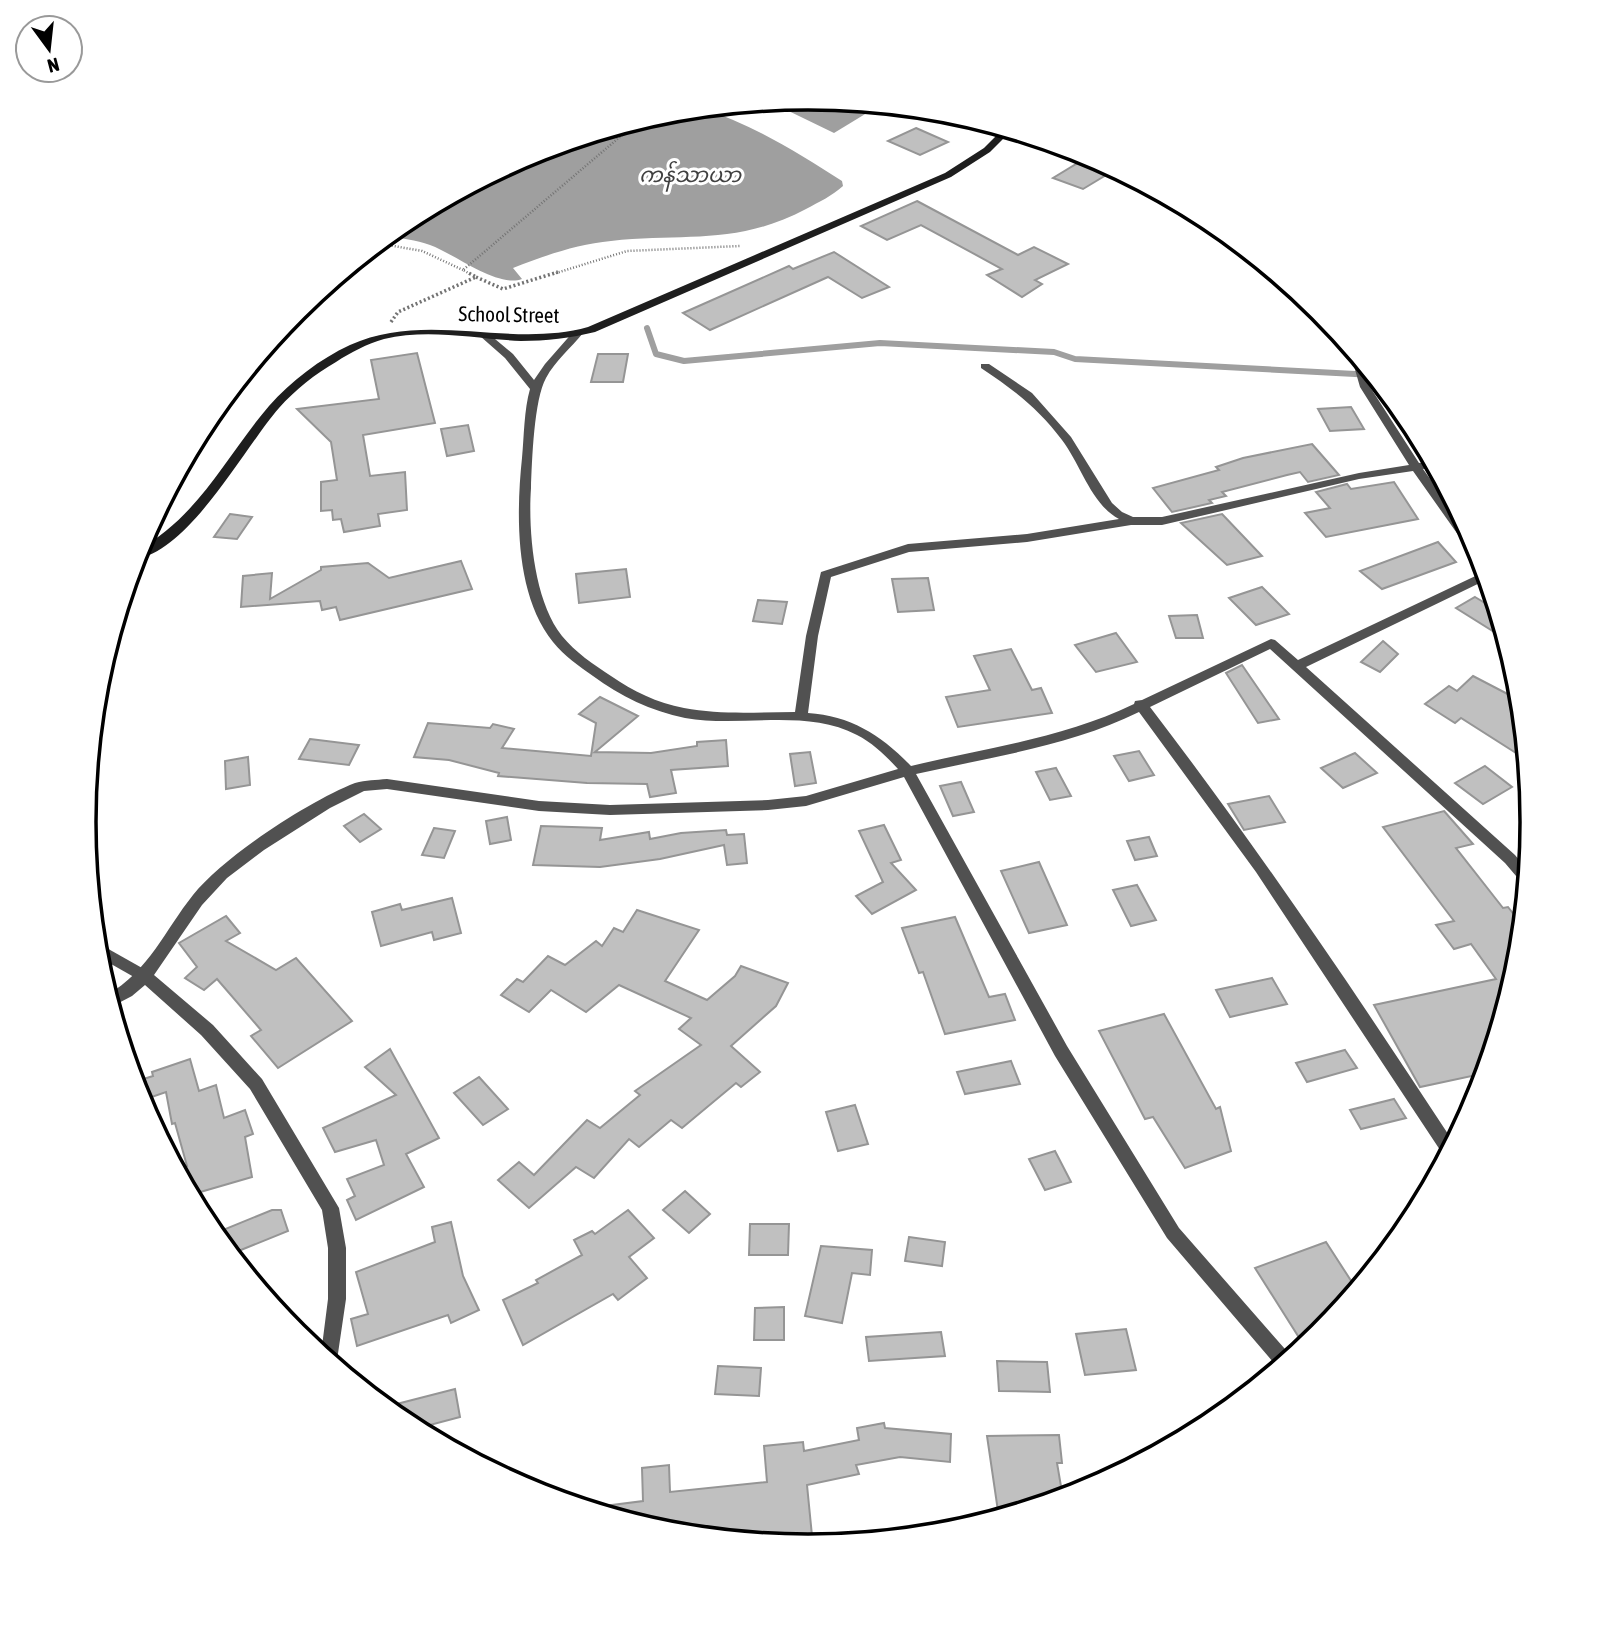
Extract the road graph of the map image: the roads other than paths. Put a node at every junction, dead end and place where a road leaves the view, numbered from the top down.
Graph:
1 (1000, 136) edge
2 (578, 334) junction
3 (485, 336) junction
4 (985, 366) dead end
5 (1361, 372) edge
6 (536, 388) junction
7 (1425, 466) edge
8 (1416, 467) junction
9 (1452, 518) edge
10 (1131, 521) junction
11 (150, 548) edge
12 (1478, 579) edge
13 (1297, 666) junction
14 (1140, 704) junction
15 (801, 715) junction
16 (908, 771) junction
17 (1519, 870) edge
18 (109, 956) edge
19 (146, 977) junction
20 (118, 995) edge
21 (1444, 1142) edge
22 (331, 1349) edge
23 (1280, 1356) edge

1 - 2 street, School Street
2 - 3 street, School Street
2 - 6 street
3 - 6 street
3 - 11 street, School Street
4 - 10 street
5 - 8 street
6 - 15 street
7 - 8 street
8 - 9 street
8 - 10 street
10 - 15 street
12 - 13 street
13 - 14 street
13 - 17 street
14 - 16 street
14 - 21 street
15 - 16 street
16 - 19 street
16 - 23 street
18 - 19 street
19 - 20 street
19 - 22 street

